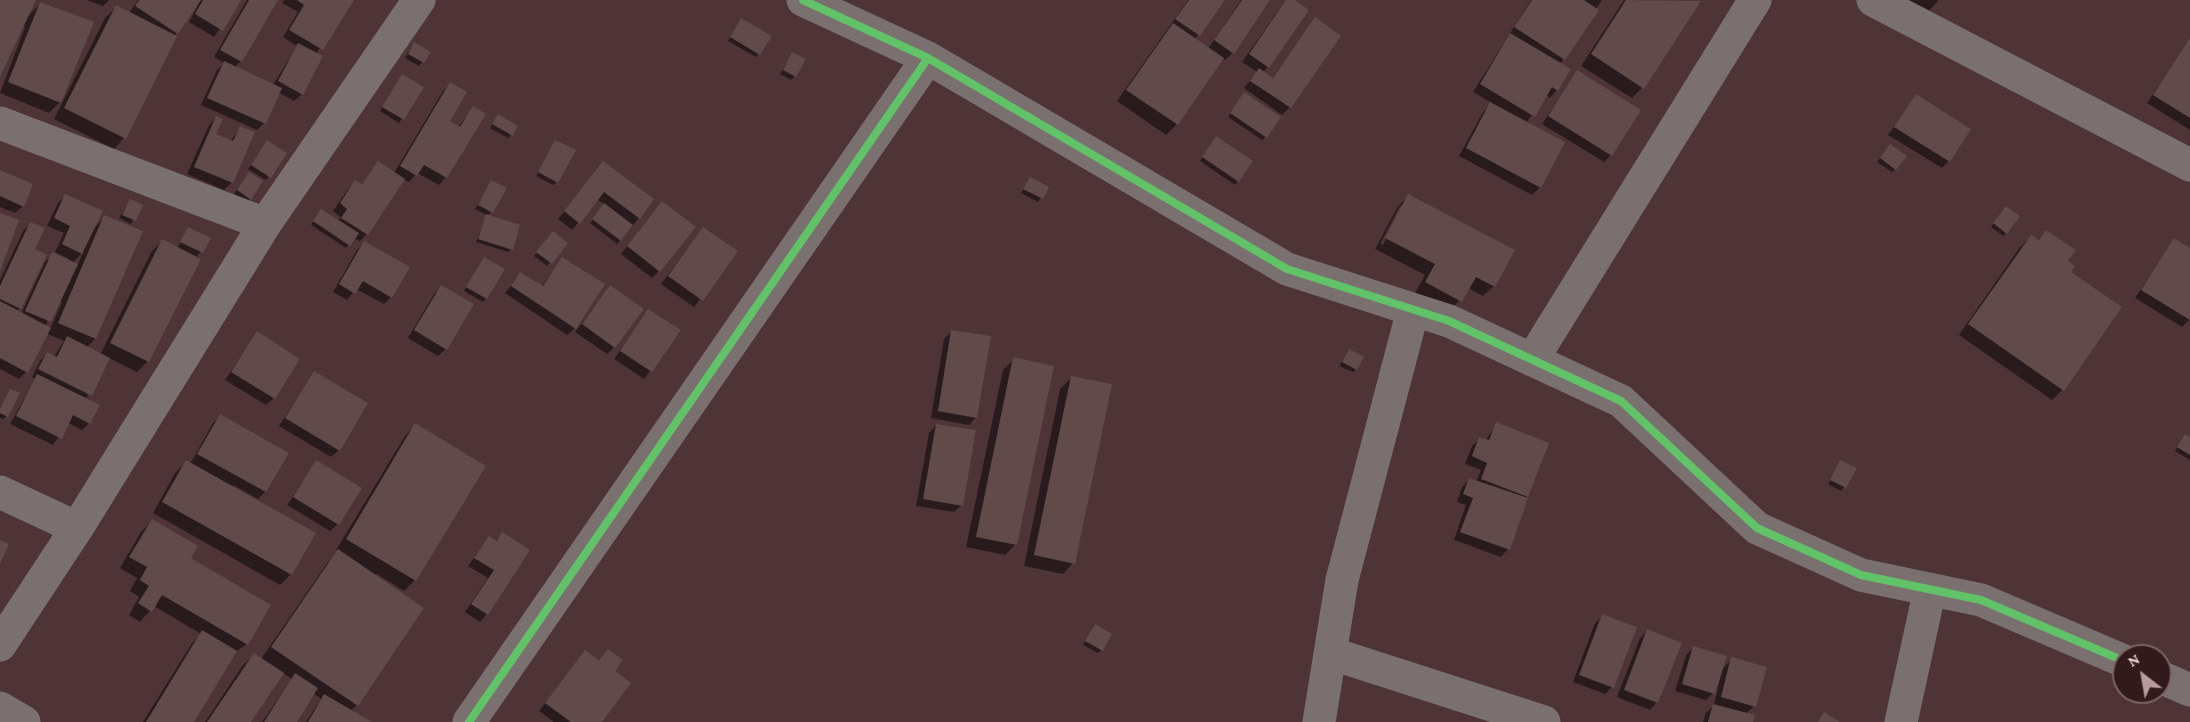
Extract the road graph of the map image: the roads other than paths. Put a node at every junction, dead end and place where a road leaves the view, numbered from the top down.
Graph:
1 (418, 0) edge
2 (803, 0) edge
3 (1755, 0) edge
4 (1874, 0) edge
5 (928, 58) junction
6 (0, 123) edge
7 (2190, 165) edge
8 (265, 224) junction
9 (1413, 310) junction
10 (1532, 360) junction
11 (0, 492) edge
12 (77, 528) junction
13 (1930, 589) junction
14 (0, 645) edge
15 (1330, 653) junction
16 (2112, 657) edge
17 (2172, 682) edge
18 (2190, 690) edge
19 (0, 708) edge
20 (24, 722) edge
21 (469, 722) edge
22 (1318, 722) edge
23 (1544, 722) edge
24 (1901, 722) edge

1 - 8 street
2 - 5 street
3 - 10 street
4 - 7 street
5 - 9 street
5 - 21 street
6 - 8 street
8 - 12 street
9 - 10 street
9 - 15 street
10 - 13 street
11 - 12 street
12 - 14 street
13 - 16 street
13 - 24 street
15 - 22 street
15 - 23 street
17 - 18 street
19 - 20 street

